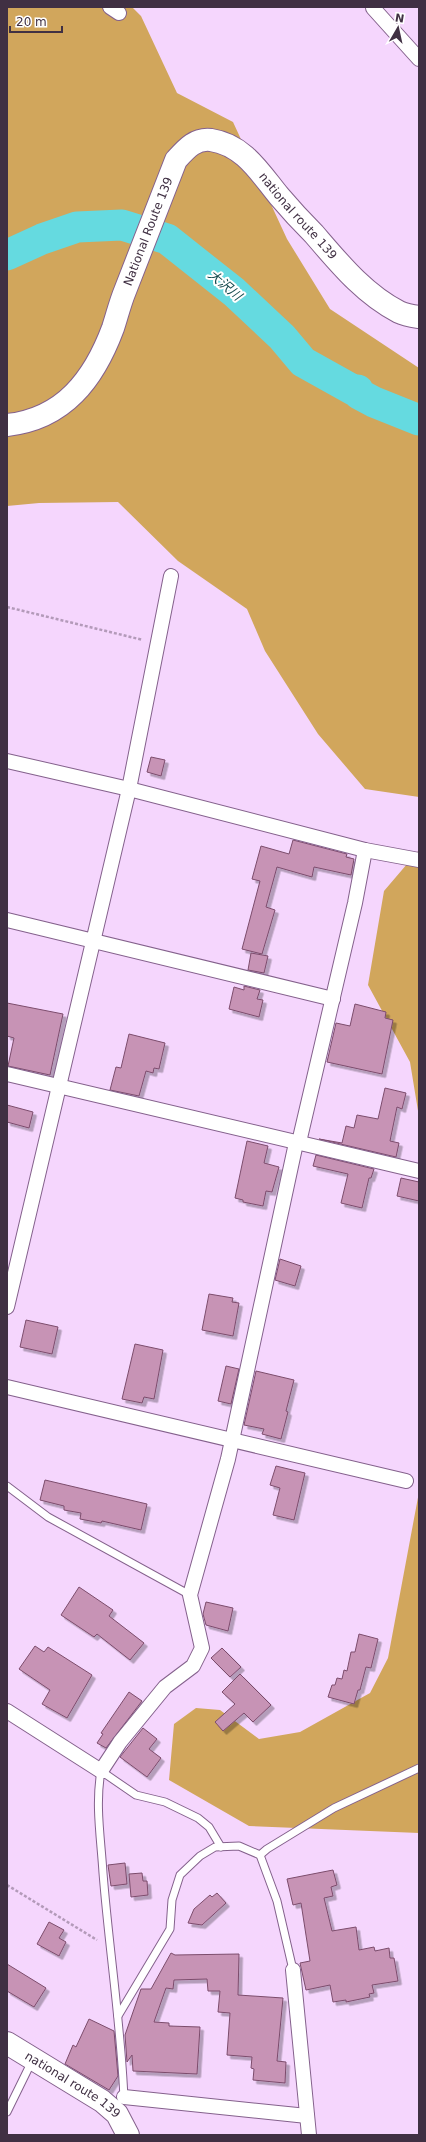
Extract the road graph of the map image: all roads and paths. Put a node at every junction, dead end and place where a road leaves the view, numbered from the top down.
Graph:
1 (374, 7) edge
2 (419, 59) edge
3 (176, 160) joint
4 (419, 317) edge
5 (7, 425) edge
6 (171, 576) dead end
7 (7, 607) edge
8 (157, 644) junction
9 (7, 760) edge
10 (129, 789) junction
11 (365, 850) junction
12 (419, 860) edge
13 (7, 920) edge
14 (93, 941) junction
15 (333, 999) junction
16 (7, 1074) edge
17 (59, 1086) junction
18 (296, 1143) junction
19 (419, 1172) edge
20 (7, 1307) edge
21 (7, 1387) edge
22 (231, 1440) junction
23 (406, 1481) dead end
24 (7, 1486) edge
25 (190, 1595) junction
26 (7, 1711) edge
27 (419, 1768) edge
28 (101, 1771) junction
29 (221, 1846) junction
30 (260, 1855) junction
31 (7, 1885) edge
32 (111, 1948) junction
33 (294, 1970) joint
34 (118, 2016) junction
35 (7, 2043) edge
36 (33, 2059) junction
37 (120, 2105) junction
38 (7, 2112) edge
39 (307, 2116) junction
40 (128, 2135) edge
41 (309, 2135) edge

1 - 2 street
3 - 4 highway, national route 139
3 - 5 highway, National Route 139
6 - 8 street
7 - 8 path
8 - 10 street
9 - 10 street
10 - 11 street
10 - 14 street
11 - 12 street
11 - 15 street
13 - 14 street
14 - 15 street
14 - 17 street
15 - 18 street
16 - 17 street
17 - 18 street
17 - 20 street
18 - 19 street
18 - 22 street
21 - 22 street
22 - 23 street
22 - 25 street
24 - 25 lane
25 - 28 street
26 - 28 street
27 - 30 lane
28 - 29 lane
28 - 32 lane
29 - 30 lane
29 - 34 lane
30 - 33 lane
31 - 32 path
32 - 34 lane
33 - 39 street
34 - 37 lane
35 - 36 highway, national route 139
36 - 37 highway, national route 139
36 - 38 lane
37 - 39 street
37 - 40 highway, national route 139
39 - 41 street

